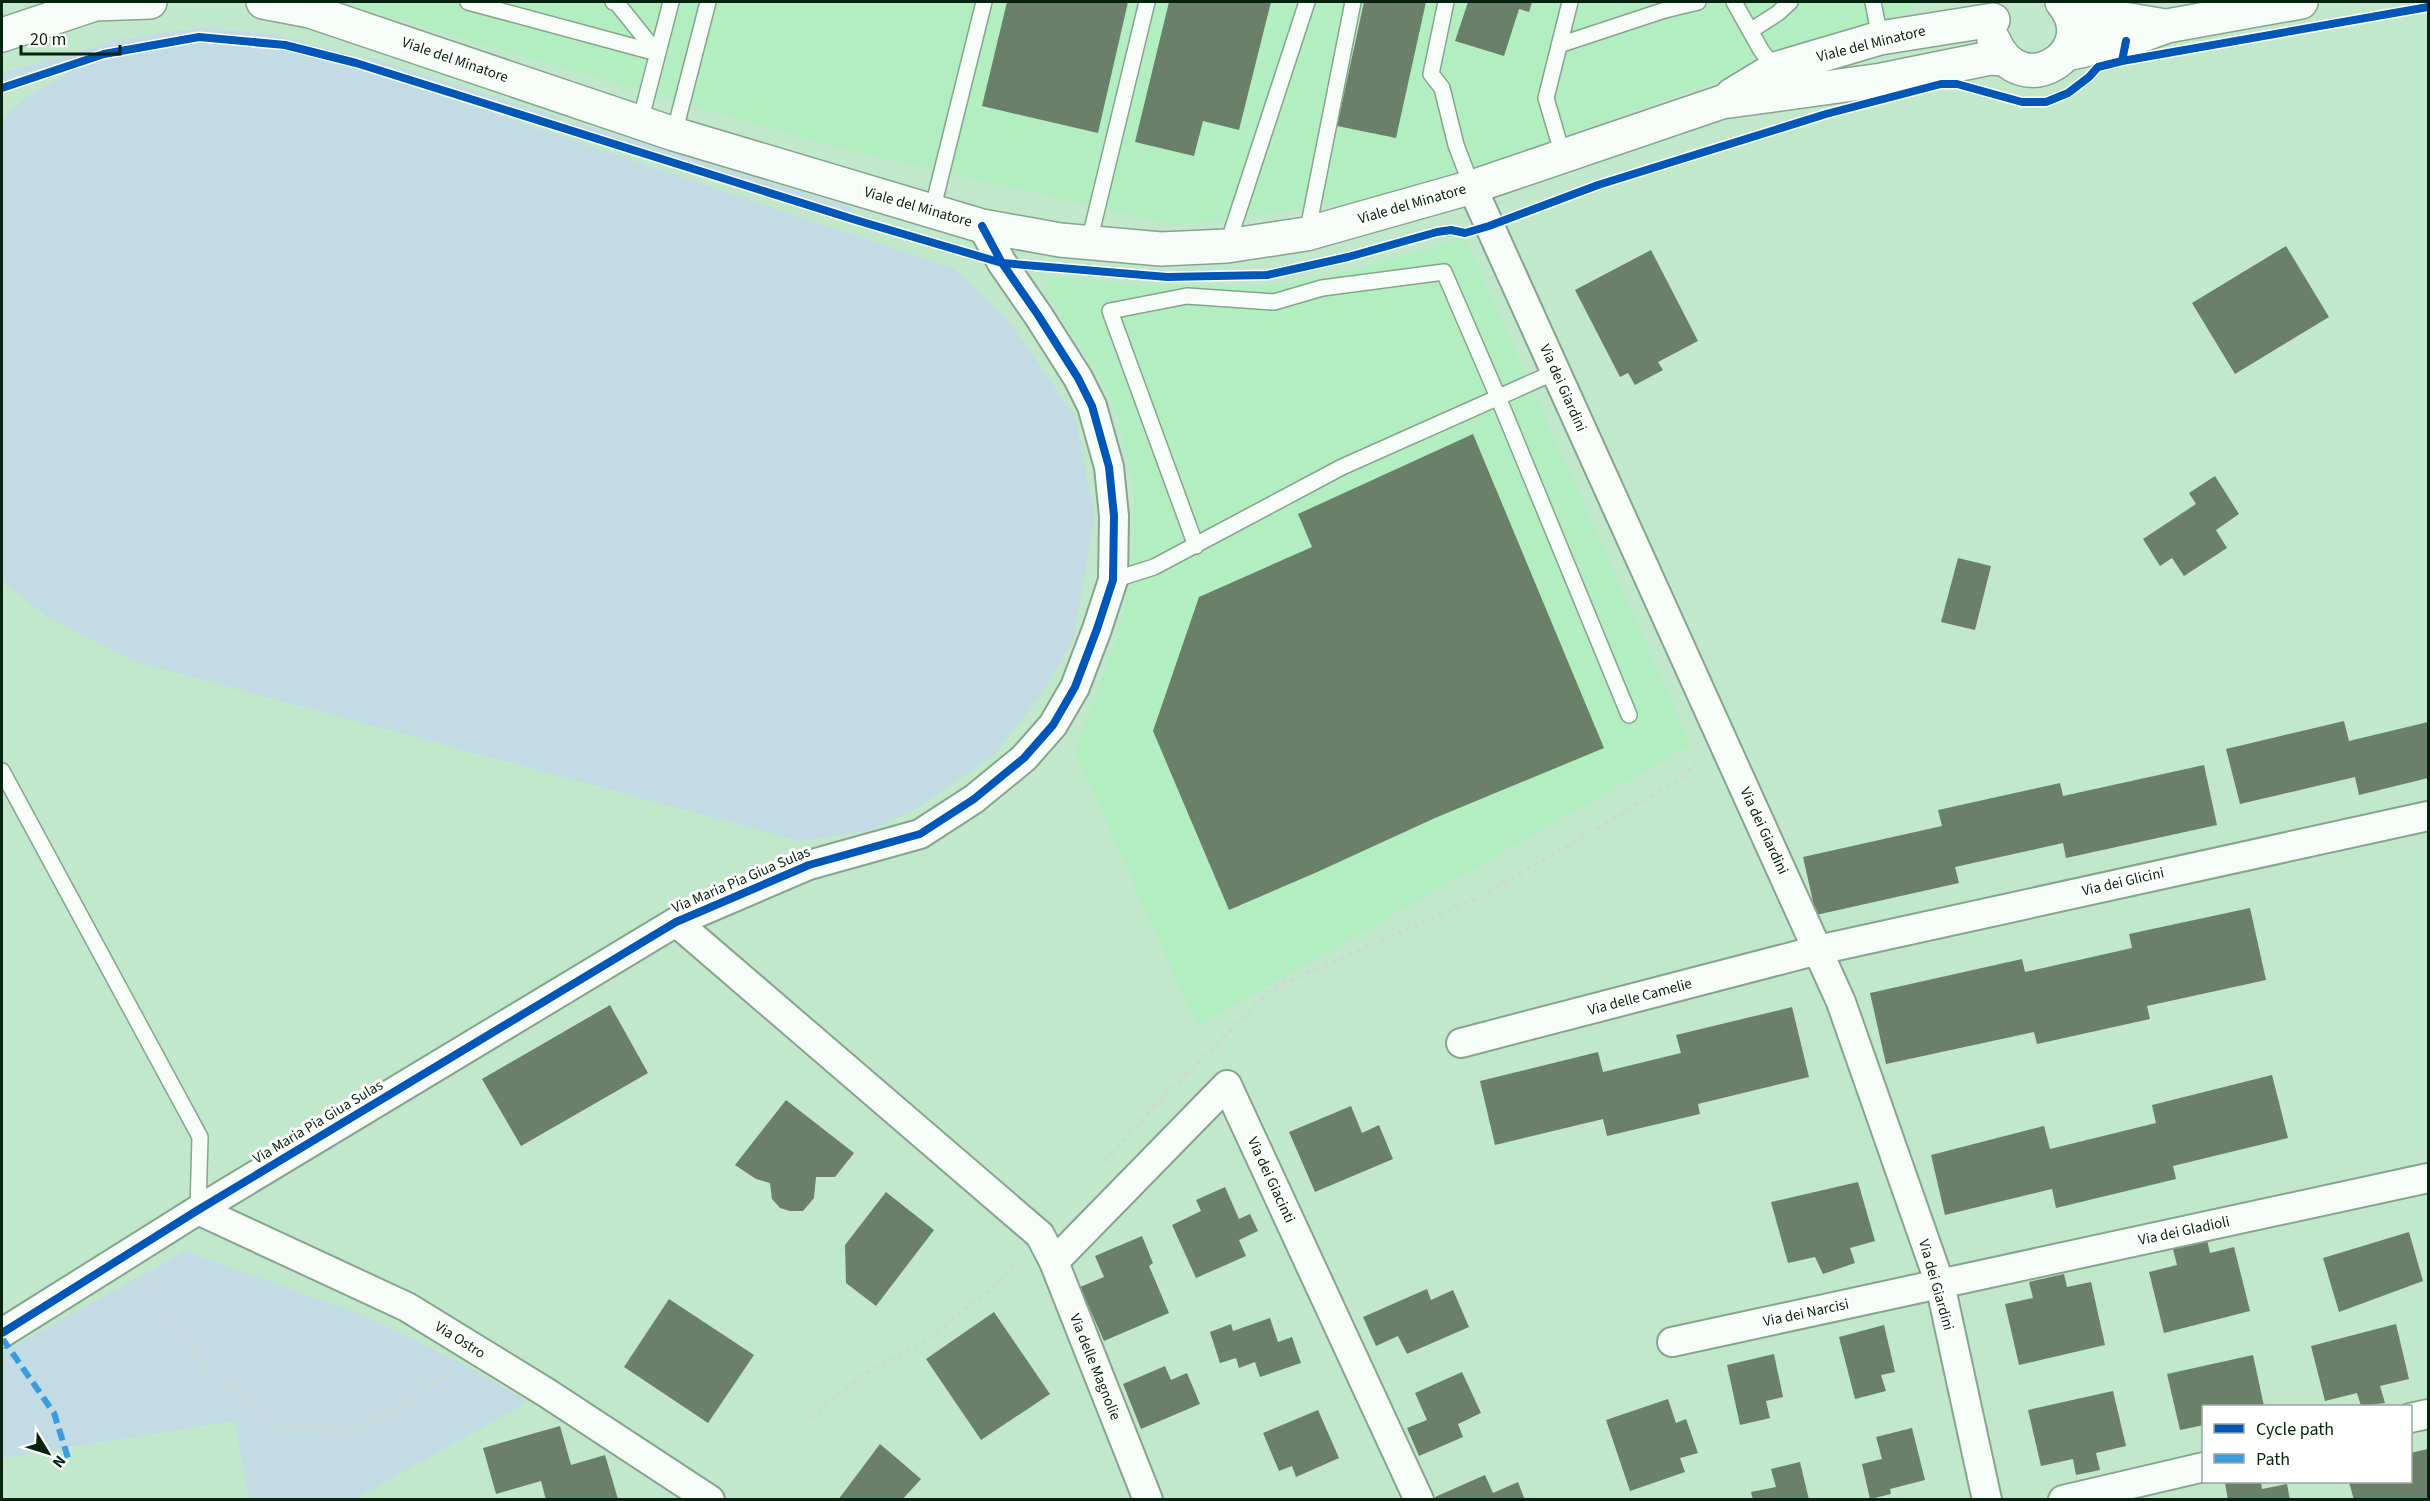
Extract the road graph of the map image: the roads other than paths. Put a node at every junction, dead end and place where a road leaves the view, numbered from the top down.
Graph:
1 (150, 2) edge
2 (263, 2) edge
3 (468, 2) edge
4 (613, 2) edge
5 (671, 2) edge
6 (708, 2) edge
7 (984, 2) edge
8 (1147, 2) edge
9 (1307, 2) edge
10 (1353, 2) edge
11 (1446, 2) edge
12 (1570, 2) edge
13 (1698, 2) edge
14 (1734, 2) edge
15 (1790, 2) edge
16 (1873, 2) edge
17 (2301, 2) edge
18 (95, 3) edge
19 (2066, 6) edge
20 (1998, 11) edge
21 (2167, 26) junction
22 (1750, 31) junction
23 (2, 35) edge
24 (1880, 38) junction
25 (1559, 45) junction
26 (657, 53) junction
27 (2066, 54) junction
28 (2004, 59) junction
29 (1775, 69) junction
30 (1722, 102) junction
31 (640, 122) junction
32 (674, 134) junction
33 (1563, 156) junction
34 (1472, 187) junction
35 (932, 211) junction
36 (982, 226) junction
37 (1306, 234) junction
38 (1089, 243) junction
39 (1227, 246) junction
40 (1555, 372) junction
41 (1498, 397) junction
42 (1196, 546) junction
43 (1113, 580) junction
44 (1629, 715) dead end
45 (2, 771) edge
46 (2428, 816) edge
47 (676, 922) junction
48 (1818, 950) junction
49 (1461, 1043) dead end
50 (2428, 1178) edge
51 (198, 1210) junction
52 (1040, 1235) joint
53 (1054, 1262) junction
54 (1940, 1284) junction
55 (2, 1333) edge
56 (1672, 1342) dead end
57 (2428, 1414) edge
58 (2412, 1418) edge
59 (2202, 1467) edge
60 (705, 1499) edge
61 (1148, 1500) edge
62 (1419, 1500) edge
63 (1987, 1500) edge
64 (2063, 1500) edge

1 - 18 main road
2 - 31 main road, Viale del Minatore
3 - 26 lane
4 - 26 lane
5 - 26 lane
6 - 32 lane
7 - 35 lane
8 - 38 lane
9 - 39 lane
10 - 37 lane
11 - 34 lane
12 - 25 lane
13 - 25 lane
14 - 22 lane
15 - 22 lane
16 - 24 lane
17 - 21 main road
18 - 23 main road
19 - 21 main road
19 - 27 main road
20 - 24 main road, Viale del Minatore
20 - 28 main road
21 - 27 main road
22 - 29 lane
24 - 29 main road, Viale del Minatore
25 - 33 lane
26 - 31 lane
27 - 28 main road
28 - 30 main road, Viale del Minatore
29 - 30 main road, Viale del Minatore
30 - 33 main road, Viale del Minatore
31 - 32 main road, Viale del Minatore
32 - 35 main road, Viale del Minatore
33 - 34 main road, Viale del Minatore
34 - 37 main road, Viale del Minatore
34 - 40 street, Via dei Giardini
35 - 36 main road, Viale del Minatore
36 - 38 main road, Viale del Minatore
36 - 43 street, Via Maria Pia Giua Sulas
37 - 39 main road, Viale del Minatore
38 - 39 main road, Viale del Minatore
40 - 41 lane
40 - 48 street, Via dei Giardini
41 - 42 lane
41 - 42 lane
41 - 44 lane
42 - 43 lane
43 - 47 street, Via Maria Pia Giua Sulas
45 - 51 lane
46 - 48 street, Via dei Glicini
47 - 51 street, Via Maria Pia Giua Sulas
47 - 52 street, Via Maria Pia Giua Sulas
48 - 49 street, Via delle Camelie
48 - 54 street, Via dei Giardini
50 - 54 street, Via dei Gladioli
51 - 55 street, Via Maria Pia Giua Sulas
51 - 60 street, Via Ostro
52 - 53 street, Via delle Magnolie
53 - 61 street, Via delle Magnolie
53 - 62 street, Via dei Giacinti
54 - 56 street, Via dei Narcisi
54 - 63 street, Via dei Giardini
57 - 58 street
59 - 64 street

